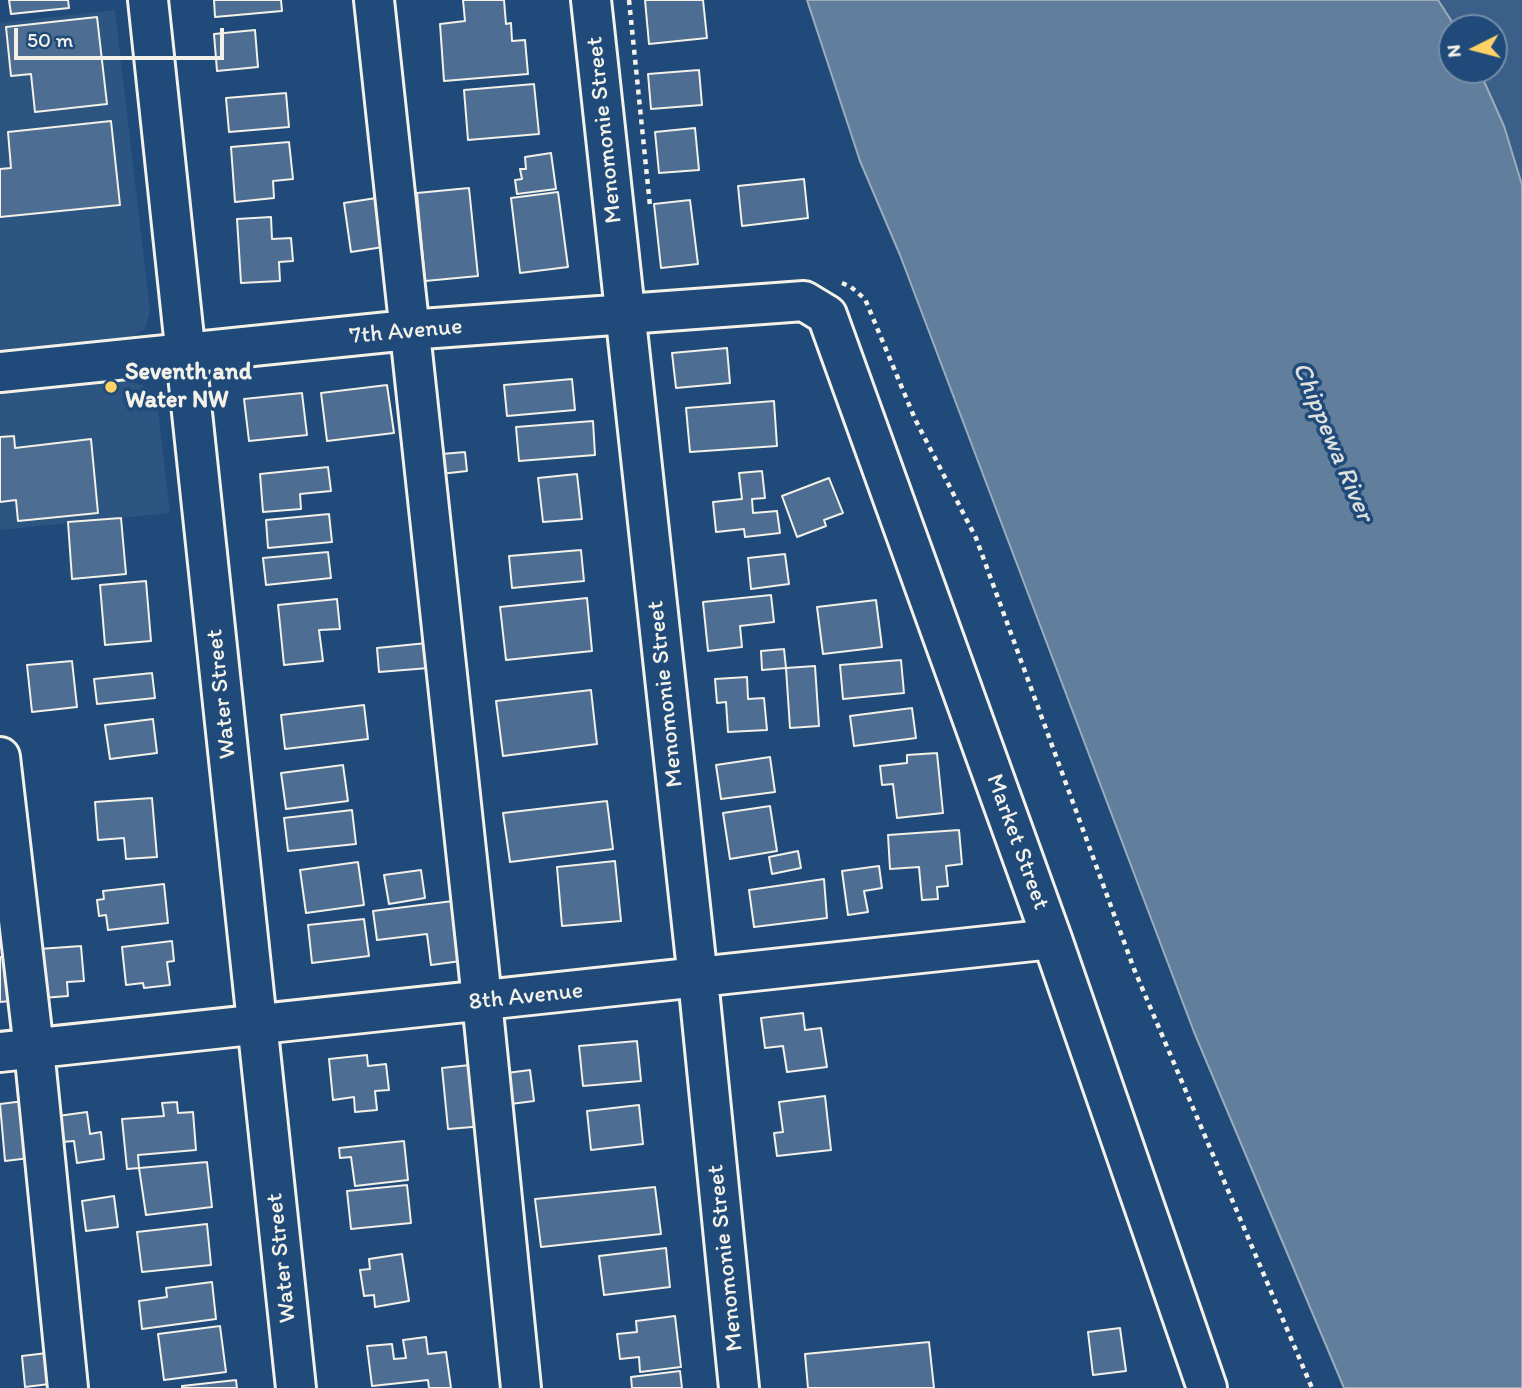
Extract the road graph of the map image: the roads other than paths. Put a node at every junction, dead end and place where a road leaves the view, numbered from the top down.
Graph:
1 (148, 0) edge
2 (374, 0) edge
3 (591, 0) edge
4 (824, 292) joint
5 (625, 316) junction
6 (408, 330) junction
7 (186, 353) junction
8 (0, 372) edge
9 (0, 757) edge
10 (1052, 939) junction
11 (698, 979) junction
12 (482, 1001) junction
13 (258, 1025) junction
14 (17, 1051) edge
15 (68, 1388) edge
16 (296, 1388) edge
17 (521, 1388) edge
18 (739, 1388) edge
19 (1207, 1388) edge

1 - 7 street, Water Street
2 - 6 street
3 - 5 street, Menomonie Street
4 - 5 street, 7th Avenue
4 - 10 street, Market Street
5 - 6 street, 7th Avenue
5 - 11 street, Menomonie Street
6 - 7 street, 7th Avenue
6 - 12 street
7 - 8 street, 7th Avenue
7 - 13 street, Water Street
9 - 14 street
10 - 11 street, 8th Avenue
10 - 19 street, Market Street
11 - 12 street, 8th Avenue
11 - 18 street, Menomonie Street
12 - 13 street, 8th Avenue
12 - 17 street
13 - 14 street, 8th Avenue
13 - 16 street, Water Street
14 - 15 street

